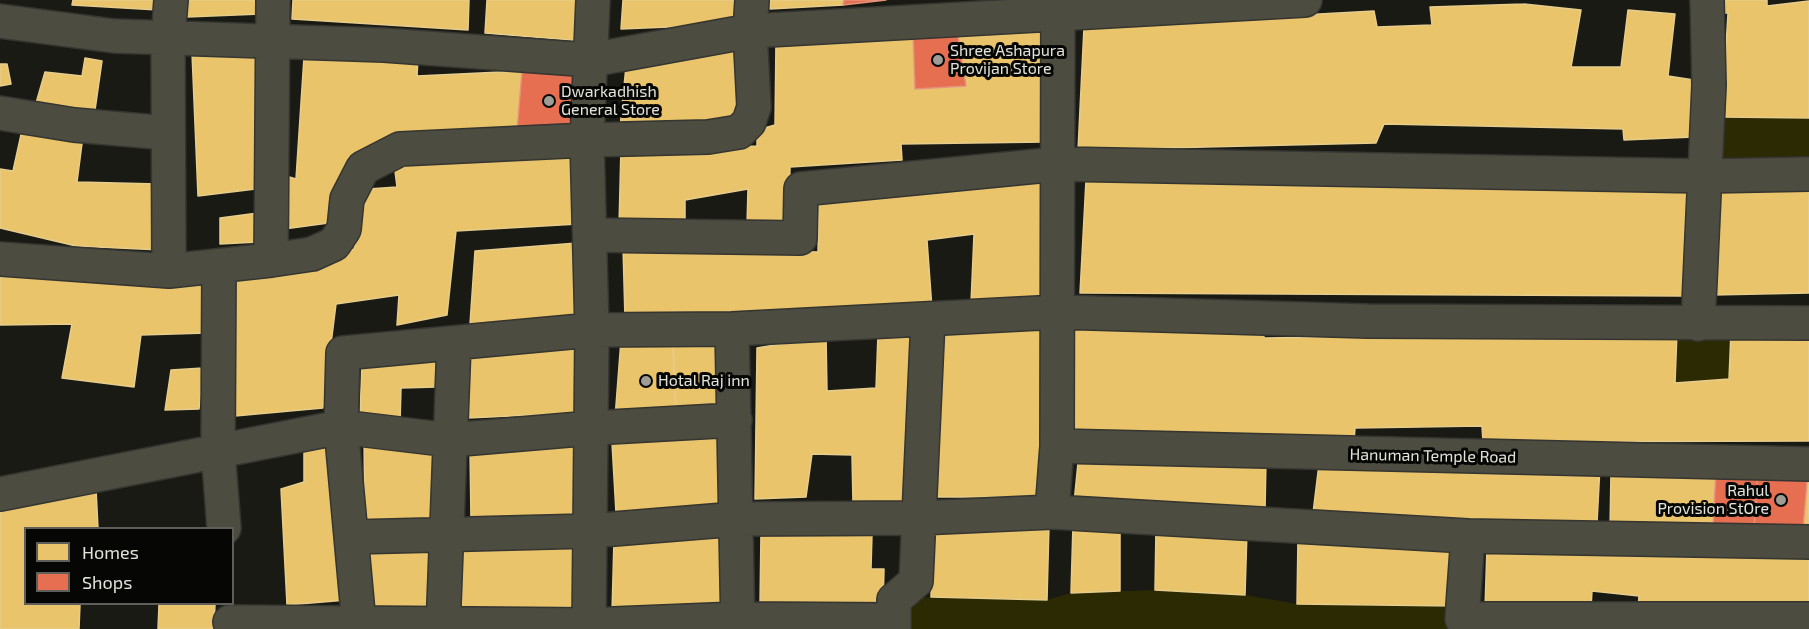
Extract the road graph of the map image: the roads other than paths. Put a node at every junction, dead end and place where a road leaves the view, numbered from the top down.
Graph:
1 (171, 0) edge
2 (273, 0) edge
3 (593, 0) edge
4 (1305, 0) edge
5 (1707, 0) edge
6 (1059, 7) edge
7 (751, 16) edge
8 (0, 21) edge
9 (168, 38) junction
10 (271, 41) junction
11 (591, 60) junction
12 (0, 113) edge
13 (168, 133) junction
14 (587, 140) junction
15 (1058, 164) junction
16 (1809, 174) edge
17 (1705, 176) junction
18 (590, 235) junction
19 (0, 259) edge
20 (271, 260) junction
21 (219, 266) junction
22 (170, 271) junction
23 (1058, 312) junction
24 (928, 319) junction
25 (1809, 323) edge
26 (1698, 324) junction
27 (732, 328) junction
28 (592, 330) junction
29 (454, 343) junction
30 (735, 420) junction
31 (341, 427) junction
32 (592, 428) junction
33 (450, 440) junction
34 (1057, 446) junction
35 (218, 451) junction
36 (1809, 464) edge
37 (0, 494) edge
38 (1052, 512) junction
39 (919, 518) junction
40 (737, 519) junction
41 (224, 527) edge
42 (589, 531) junction
43 (446, 534) junction
44 (1468, 536) junction
45 (353, 537) junction
46 (1809, 542) edge
47 (229, 618) edge
48 (1809, 619) edge
49 (359, 624) junction
50 (738, 624) edge
51 (894, 624) edge
52 (1747, 624) edge
53 (443, 626) edge
54 (589, 627) edge

1 - 9 street
2 - 10 street
3 - 11 street
4 - 6 street
5 - 17 street
6 - 7 street
6 - 15 street
7 - 11 street
7 - 14 street
8 - 9 street
9 - 10 street
9 - 13 street
10 - 11 street
10 - 20 street
11 - 14 street
12 - 13 street
13 - 22 street
14 - 18 street
14 - 20 street
15 - 17 street
15 - 18 street
15 - 23 street
16 - 17 street
17 - 26 street
18 - 28 street
19 - 22 street
20 - 21 street
21 - 22 street
21 - 35 street
23 - 24 street
23 - 26 street
23 - 34 street
24 - 27 street
24 - 39 street
25 - 26 street
27 - 28 street
27 - 30 street
28 - 29 street
28 - 32 street
29 - 31 street
29 - 33 street
30 - 32 street
30 - 40 street
31 - 33 street
31 - 35 street
31 - 45 street
32 - 33 street
32 - 42 street
33 - 43 street
34 - 36 street, Hanuman Temple Road
34 - 38 street
35 - 37 street
35 - 41 street
38 - 39 street
38 - 44 street
39 - 40 street
39 - 51 street
40 - 42 street
40 - 50 street
42 - 43 street
42 - 54 street
43 - 45 street
43 - 53 street
44 - 46 street
44 - 52 street
45 - 49 street
47 - 49 street
48 - 52 street
49 - 53 street
50 - 51 street
50 - 54 street
53 - 54 street

